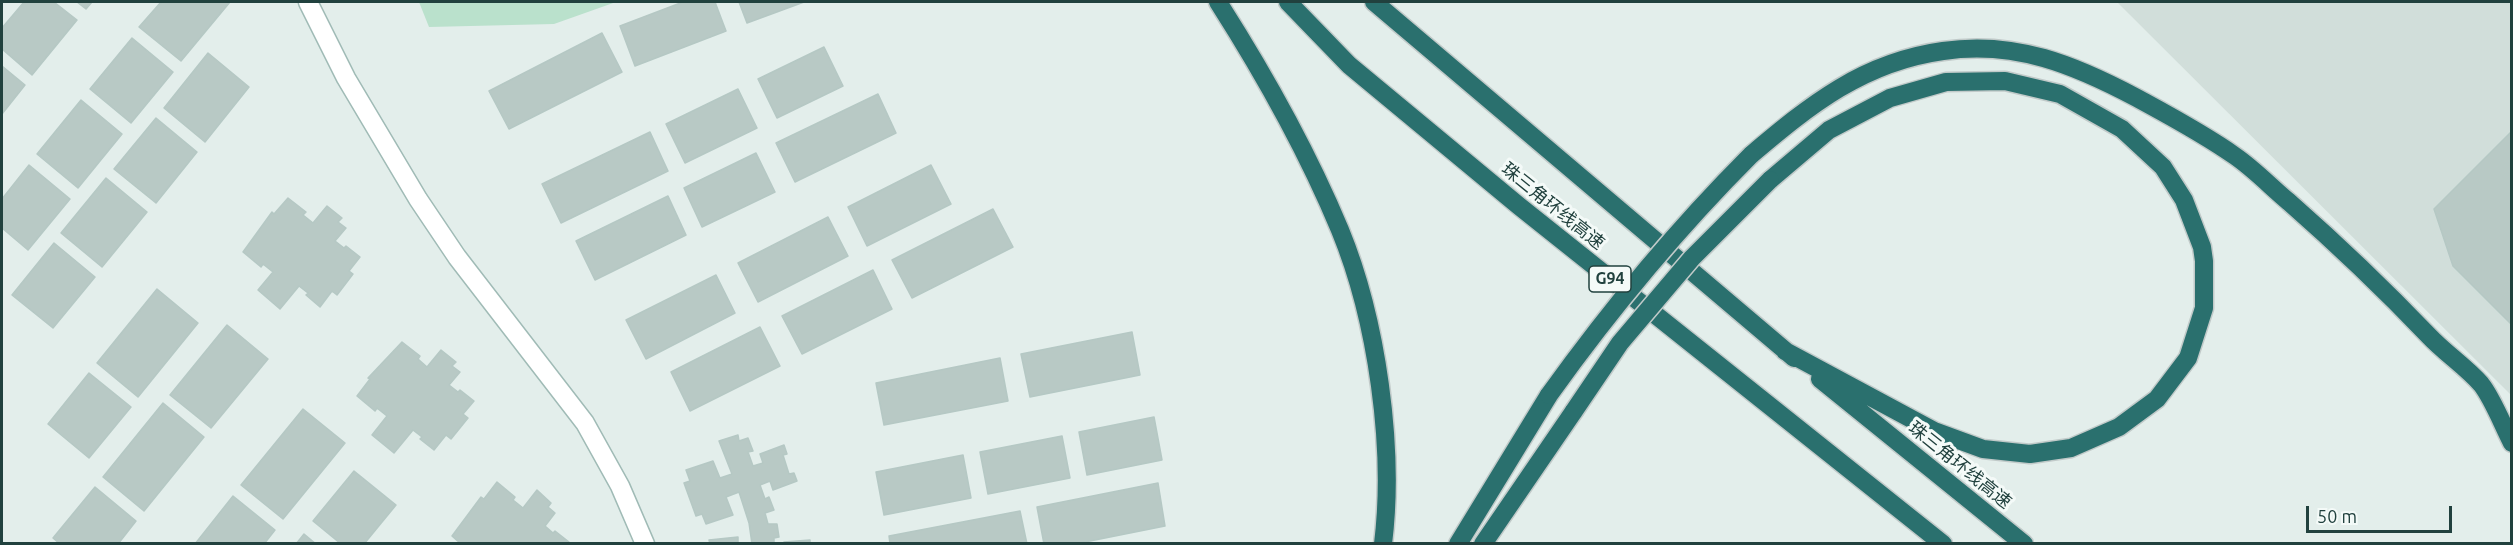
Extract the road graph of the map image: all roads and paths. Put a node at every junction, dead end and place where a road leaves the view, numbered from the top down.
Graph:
1 (308, 2) edge
2 (1218, 2) edge
3 (1288, 2) edge
4 (1374, 2) edge
5 (1785, 351) junction
6 (2511, 443) edge
7 (645, 543) edge
8 (1383, 543) edge
9 (1458, 543) edge
10 (1483, 543) edge
11 (1943, 543) edge
12 (2024, 543) edge

1 - 7 street
2 - 8 highway
3 - 11 highway, 珠三角环线高速 / G94
4 - 5 highway, 珠三角环线高速
5 - 10 highway, bridge
5 - 12 highway, 珠三角环线高速
6 - 9 highway, bridge

